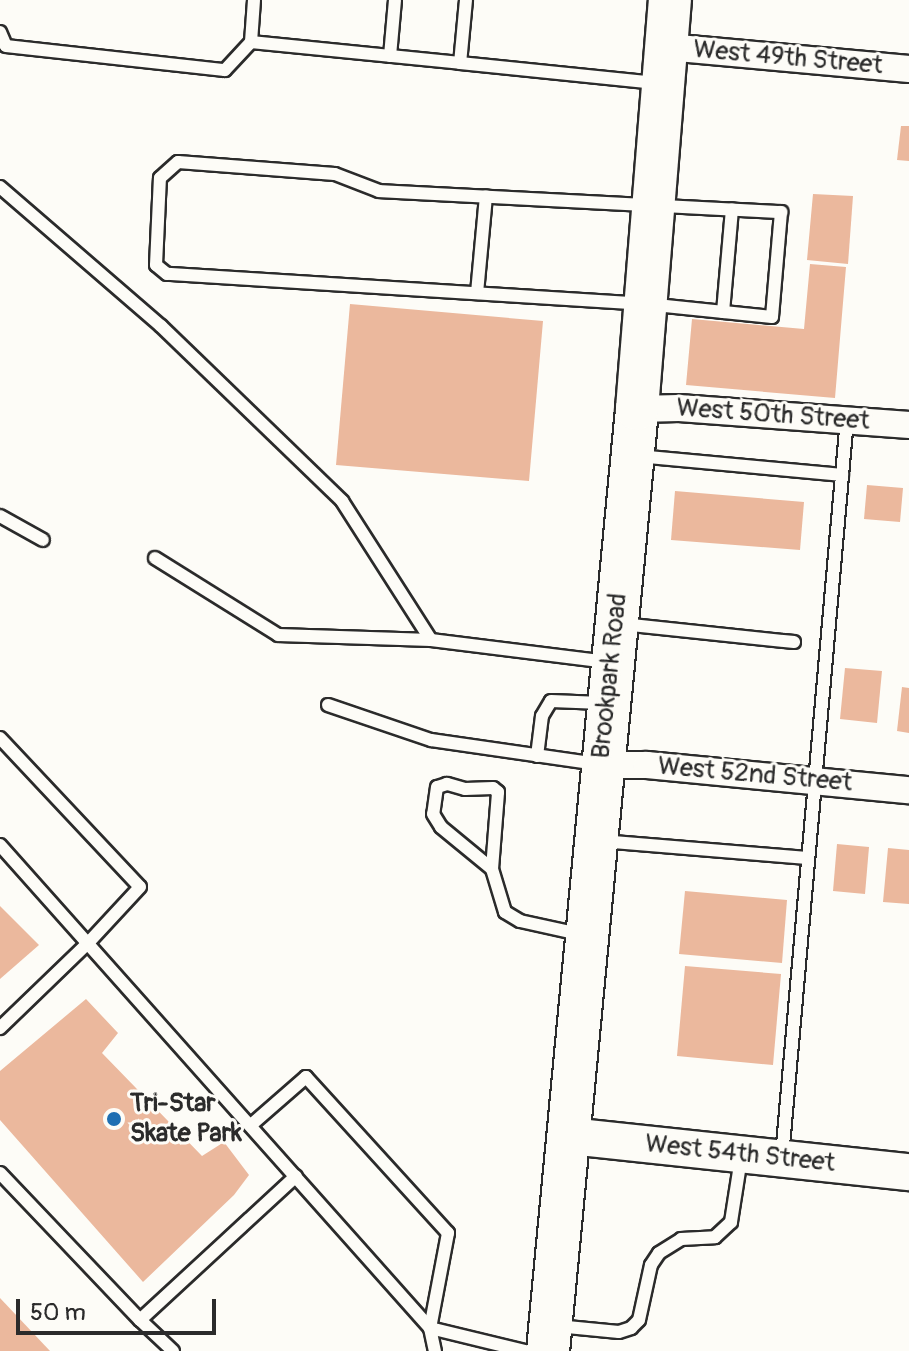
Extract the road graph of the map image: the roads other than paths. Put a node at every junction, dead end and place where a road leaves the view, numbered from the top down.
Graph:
1 (254, 0) edge
2 (395, 0) edge
3 (466, 0) edge
4 (670, 0) edge
5 (0, 32) edge
6 (251, 42) junction
7 (390, 56) junction
8 (460, 63) junction
9 (665, 66) junction
10 (909, 69) edge
11 (0, 187) edge
12 (486, 196) junction
13 (654, 204) junction
14 (732, 209) junction
15 (477, 293) junction
16 (646, 304) junction
17 (723, 312) junction
18 (637, 409) junction
19 (847, 419) junction
20 (909, 425) edge
21 (632, 455) junction
22 (842, 475) junction
23 (0, 516) edge
24 (43, 540) dead end
25 (155, 558) dead end
26 (431, 640) junction
27 (794, 642) dead end
28 (611, 663) junction
29 (328, 705) dead end
30 (0, 738) edge
31 (537, 756) junction
32 (601, 765) junction
33 (813, 781) junction
34 (909, 790) edge
35 (594, 840) junction
36 (0, 845) edge
37 (807, 858) junction
38 (492, 869) junction
39 (586, 936) junction
40 (89, 942) junction
41 (0, 1028) edge
42 (251, 1125) junction
43 (570, 1136) junction
44 (741, 1154) junction
45 (782, 1159) junction
46 (909, 1172) edge
47 (0, 1173) edge
48 (296, 1176) junction
49 (140, 1320) junction
50 (430, 1328) junction
51 (542, 1342) edge
52 (173, 1351) edge
53 (435, 1351) edge

1 - 6 lane
2 - 7 lane
3 - 8 lane
4 - 9 main road, Brookpark Road
5 - 6 lane
6 - 7 lane
7 - 8 lane
8 - 9 lane
9 - 10 street, West 49th Street
9 - 13 main road, Brookpark Road
11 - 26 lane
12 - 13 lane
12 - 15 lane
12 - 15 lane
13 - 14 lane
13 - 16 main road, Brookpark Road
14 - 17 lane
14 - 17 lane
15 - 16 lane
16 - 17 lane
16 - 18 main road, Brookpark Road
18 - 19 street, West 50th Street
18 - 21 main road, Brookpark Road
19 - 20 street, West 50th Street
19 - 22 lane
21 - 22 lane
21 - 28 main road, Brookpark Road
22 - 33 lane
23 - 24 lane
25 - 26 lane
26 - 28 lane
27 - 28 lane
28 - 31 lane
28 - 32 main road, Brookpark Road
29 - 31 lane
30 - 40 lane
31 - 32 lane
32 - 33 street, West 52nd Street
32 - 35 main road, Brookpark Road
33 - 34 street, West 52nd Street
33 - 37 lane
35 - 37 lane
35 - 39 main road, Brookpark Road
36 - 40 lane
37 - 45 lane
38 - 38 lane
38 - 39 lane
39 - 43 main road, Brookpark Road
40 - 41 lane
40 - 42 lane
42 - 48 lane
42 - 50 lane
43 - 44 street, West 54th Street
43 - 51 main road, Brookpark Road
44 - 45 street, West 54th Street
44 - 51 lane
45 - 46 street, West 54th Street
47 - 49 lane
48 - 49 lane
48 - 50 lane
49 - 52 lane
50 - 51 lane
50 - 53 lane

